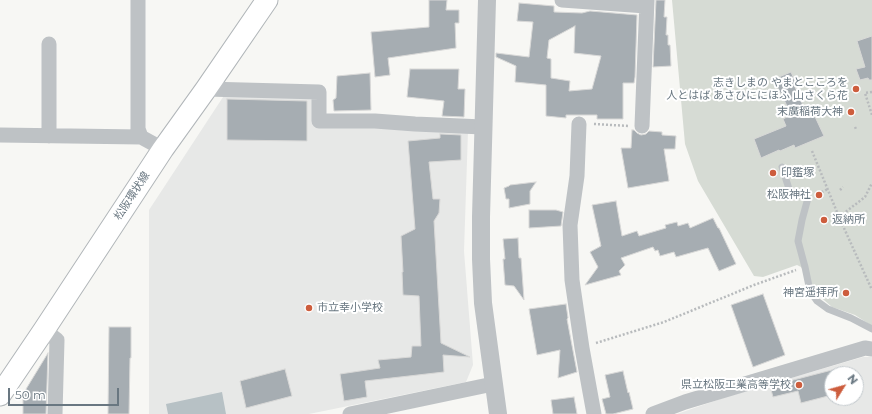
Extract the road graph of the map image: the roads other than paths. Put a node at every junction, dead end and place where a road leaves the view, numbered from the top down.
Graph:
1 (138, 0) edge
2 (267, 0) edge
3 (487, 0) edge
4 (562, 0) edge
5 (646, 3) edge
6 (49, 44) dead end
7 (206, 89) junction
8 (579, 124) road end
9 (642, 126) road end
10 (483, 127) junction
11 (0, 135) edge
12 (49, 136) junction
13 (141, 137) junction
14 (163, 149) junction
15 (782, 167) dead end
16 (44, 330) junction
17 (872, 330) edge
18 (872, 349) edge
19 (494, 384) junction
20 (0, 395) edge
21 (55, 414) edge
22 (350, 414) edge
23 (498, 414) edge
24 (594, 414) edge
25 (653, 414) edge

1 - 13 street
2 - 7 main road, 松阪環状線
3 - 10 street
4 - 5 street
5 - 9 street
6 - 12 street
7 - 10 street
7 - 14 main road, 松阪環状線
8 - 24 street
10 - 19 street
11 - 12 street
12 - 13 street
13 - 14 street
14 - 16 main road, 松阪環状線
15 - 17 lane
16 - 20 main road, 松阪環状線
16 - 21 street
18 - 25 street
19 - 22 street
19 - 23 street

